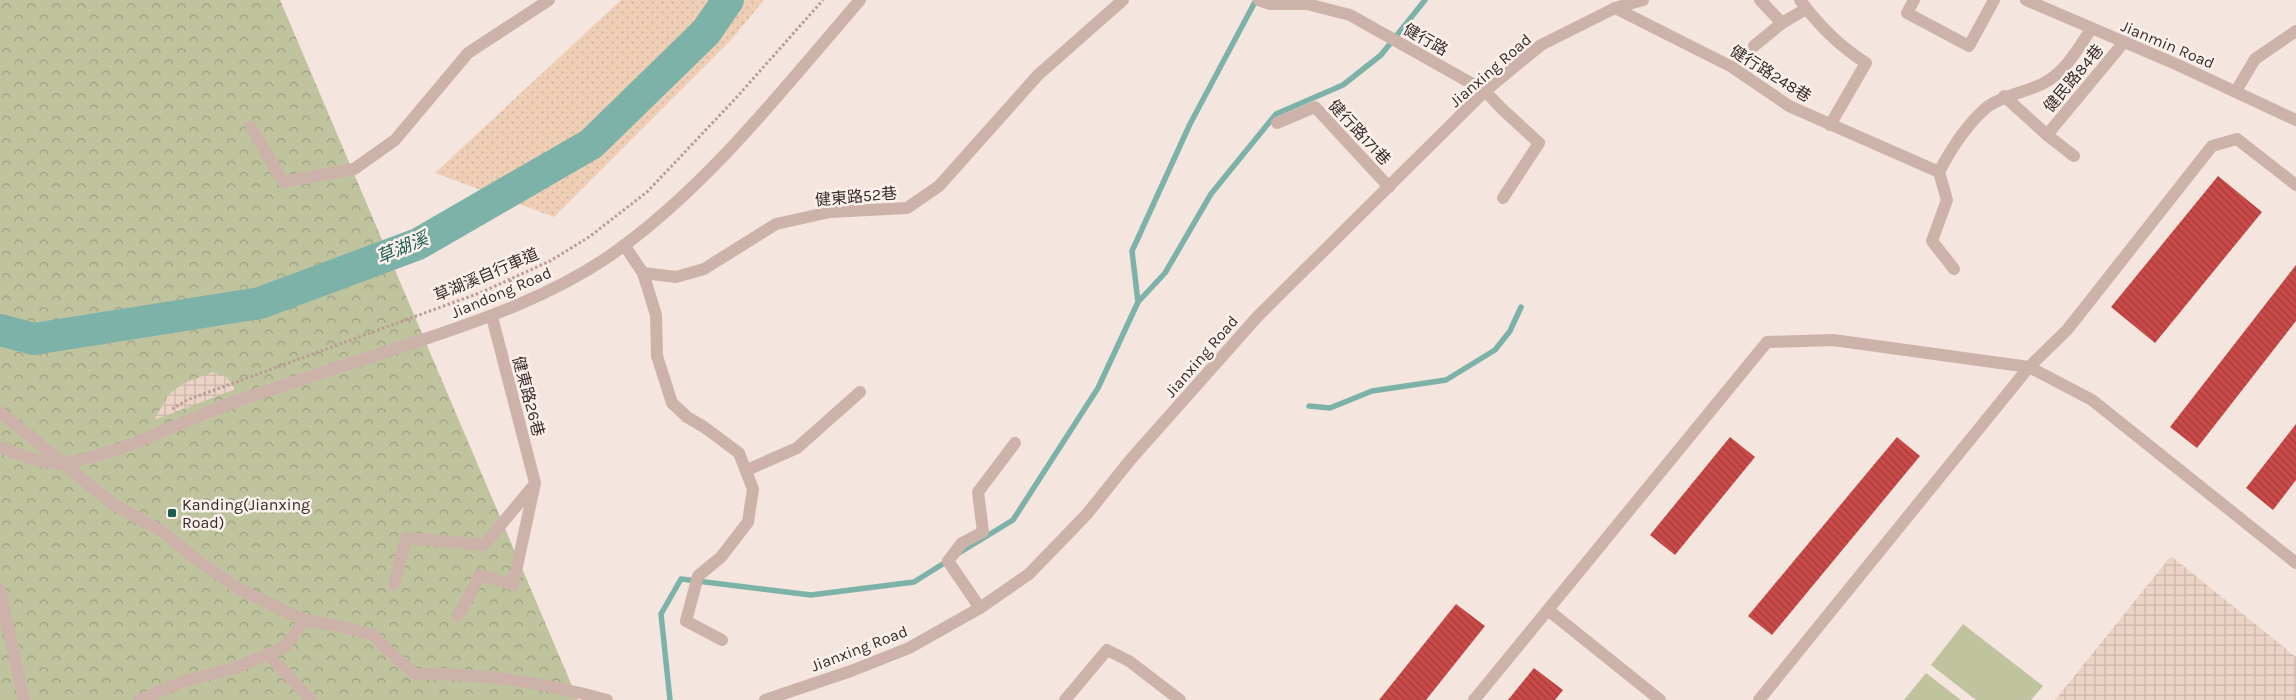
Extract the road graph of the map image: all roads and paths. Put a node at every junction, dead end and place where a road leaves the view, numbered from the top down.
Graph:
1 (549, 0) edge
2 (823, 0) edge
3 (860, 0) edge
4 (1123, 0) edge
5 (1259, 0) edge
6 (1336, 0) edge
7 (1643, 0) edge
8 (1760, 0) edge
9 (1914, 0) edge
10 (1994, 0) edge
11 (2026, 0) edge
12 (1803, 4) edge
13 (1615, 8) junction
14 (1350, 15) junction
15 (1782, 23) junction
16 (2091, 29) junction
17 (2296, 31) edge
18 (2124, 42) junction
19 (1754, 46) dead end
20 (1485, 91) junction
21 (2236, 91) junction
22 (2004, 96) junction
23 (2296, 120) edge
24 (1277, 123) dead end
25 (1830, 125) junction
26 (251, 128) dead end
27 (2047, 135) junction
28 (2074, 156) dead end
29 (1939, 172) junction
30 (2296, 185) edge
31 (1389, 187) junction
32 (1503, 198) dead end
33 (624, 245) junction
34 (1954, 269) dead end
35 (643, 273) junction
36 (492, 317) junction
37 (2029, 368) junction
38 (860, 392) dead end
39 (0, 412) edge
40 (166, 413) dead end
41 (1015, 443) dead end
42 (0, 447) edge
43 (62, 463) junction
44 (747, 470) junction
45 (535, 483) junction
46 (2296, 563) edge
47 (394, 584) dead end
48 (0, 590) edge
49 (980, 608) junction
50 (1548, 610) junction
51 (458, 616) dead end
52 (304, 620) junction
53 (722, 640) dead end
54 (268, 654) junction
55 (24, 700) edge
56 (139, 700) edge
57 (311, 700) edge
58 (607, 700) edge
59 (765, 700) edge
60 (1065, 700) edge
61 (1180, 700) edge
62 (1474, 700) edge
63 (1660, 700) edge
64 (1759, 700) edge

1 - 26 street
2 - 40 path, 草湖溪自行車道
3 - 33 street, Jiandong Road
4 - 35 street, 健東路52巷
5 - 14 street
6 - 14 street
7 - 13 street, Jianxing Road
8 - 15 street
9 - 10 street
11 - 16 street, Jianmin Road
12 - 15 street
12 - 25 street
13 - 20 street, Jianxing Road
13 - 25 street, 健行路248巷
14 - 20 street, 健行路
15 - 19 street
16 - 18 street, Jianmin Road
16 - 22 street
17 - 21 street
18 - 21 street, Jianmin Road
18 - 27 street, 健民路84巷
20 - 31 street, Jianxing Road
20 - 32 street, 健行路
21 - 23 street, Jianmin Road
22 - 27 street
22 - 29 street
24 - 31 street, 健行路171巷
25 - 29 street, 健行路248巷
27 - 28 street
29 - 34 street
30 - 37 street
31 - 49 street, Jianxing Road
33 - 35 street
33 - 36 street, Jiandong Road
35 - 44 street
36 - 43 street, Jiandong Road
36 - 45 street, 健東路26巷
37 - 46 street
37 - 50 street
37 - 64 street
38 - 44 street
39 - 43 street
41 - 49 street
42 - 43 street
43 - 52 street
44 - 53 street
45 - 47 street
45 - 51 street, 健東路26巷
48 - 55 street
49 - 59 street, Jianxing Road
50 - 62 street
50 - 63 street
52 - 54 street
52 - 58 street
54 - 56 street
54 - 57 street
60 - 61 street

